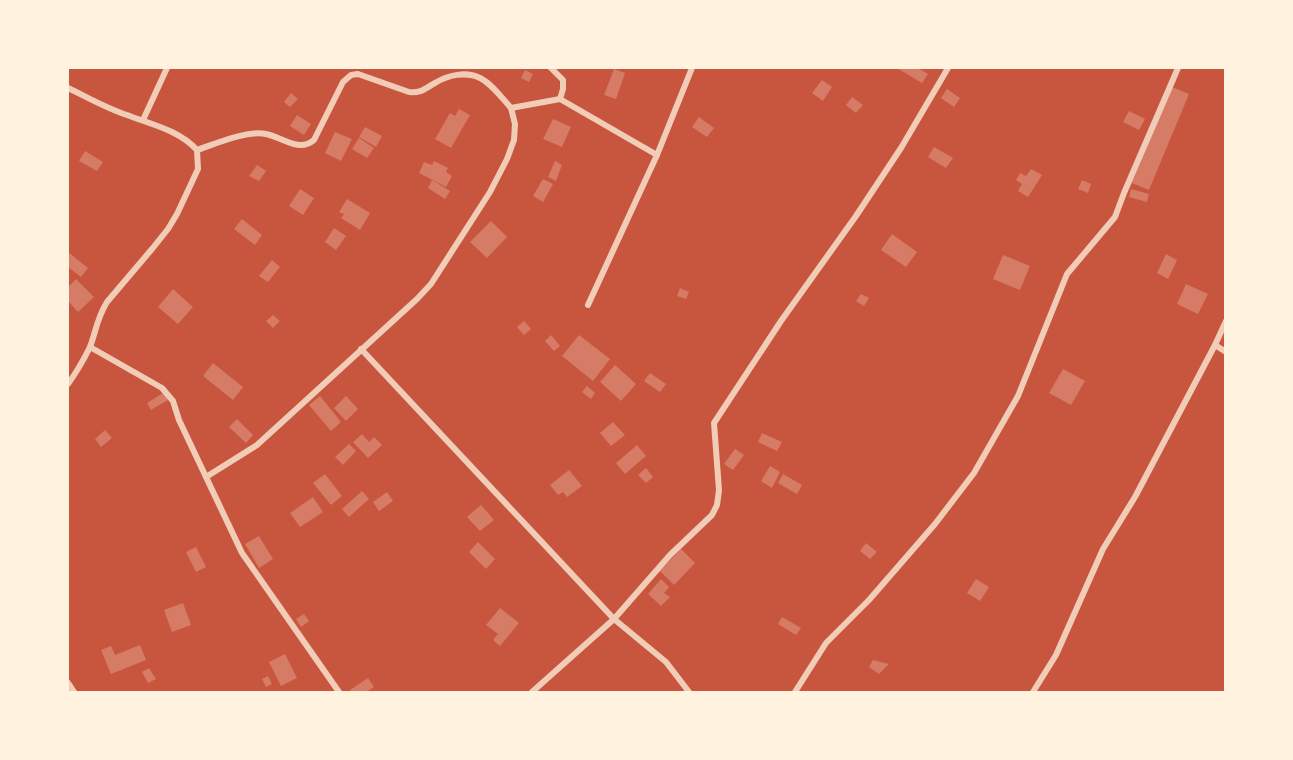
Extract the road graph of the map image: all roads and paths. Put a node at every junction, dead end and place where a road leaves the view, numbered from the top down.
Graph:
1 (167, 68) edge
2 (551, 68) edge
3 (692, 68) edge
4 (948, 68) edge
5 (1178, 68) edge
6 (68, 88) edge
7 (560, 99) junction
8 (511, 108) junction
9 (143, 120) junction
10 (197, 150) junction
11 (657, 155) junction
12 (588, 305) dead end
13 (1226, 321) edge
14 (1215, 345) junction
15 (90, 346) junction
16 (361, 349) junction
17 (1226, 352) edge
18 (68, 384) edge
19 (206, 477) junction
20 (614, 619) junction
21 (68, 683) edge
22 (74, 693) edge
23 (339, 693) edge
24 (532, 693) edge
25 (689, 693) edge
26 (795, 693) edge
27 (1033, 693) edge

1 - 9 street
2 - 7 street
3 - 11 street
4 - 20 street
5 - 26 street
6 - 9 street
7 - 8 street
7 - 11 street
8 - 10 street
8 - 16 street
9 - 10 street
10 - 15 street
11 - 12 street
13 - 14 street
14 - 17 street
14 - 27 street
15 - 18 street
15 - 19 street
16 - 19 street
16 - 20 street
19 - 23 street
20 - 24 street
20 - 25 street
21 - 22 street

